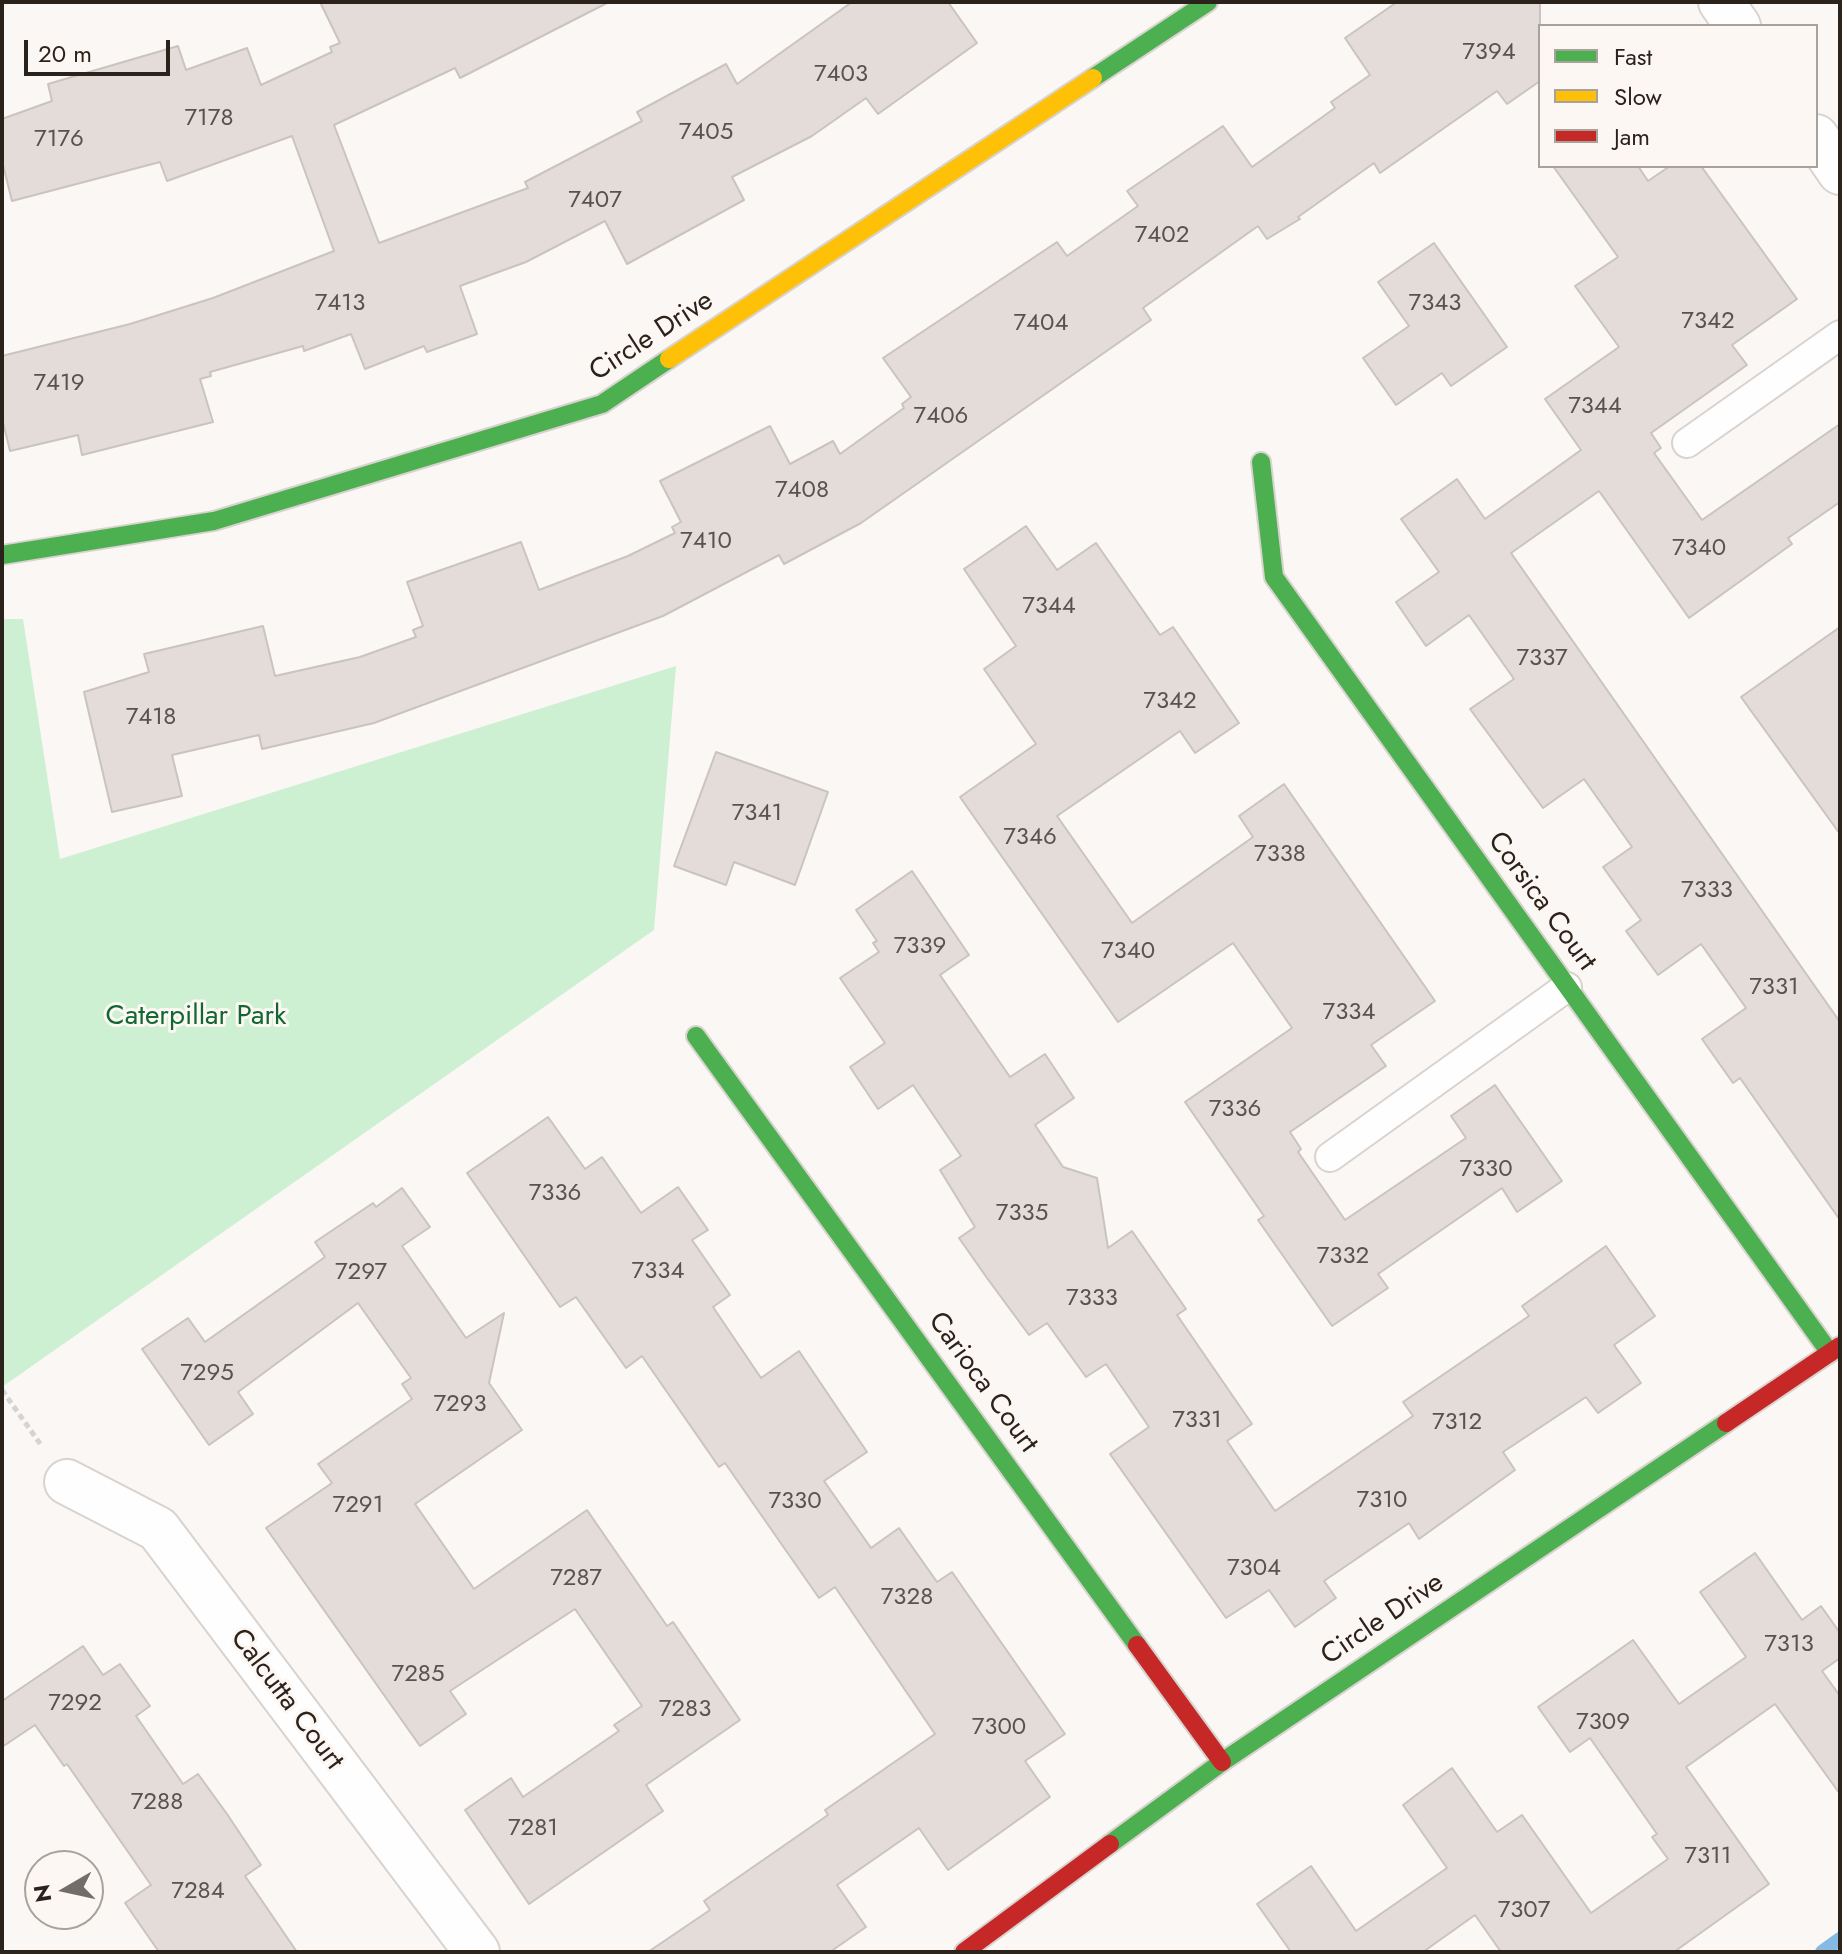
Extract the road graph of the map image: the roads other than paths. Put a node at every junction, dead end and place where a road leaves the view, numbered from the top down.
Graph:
1 (1208, 2) edge
2 (1721, 2) edge
3 (1737, 24) edge
4 (1818, 140) edge
5 (1840, 172) edge
6 (1840, 335) edge
7 (1687, 443) dead end
8 (1261, 462) dead end
9 (2, 555) edge
10 (1567, 987) junction
11 (696, 1036) dead end
12 (1330, 1157) dead end
13 (1835, 1350) edge
14 (67, 1482) road end
15 (1222, 1762) junction
16 (477, 1952) edge
17 (964, 1952) edge

1 - 9 street, Circle Drive
2 - 3 street
4 - 5 street
6 - 7 lane
8 - 10 street, Corsica Court
10 - 12 lane
10 - 13 street, Corsica Court
11 - 15 street, Carioca Court
13 - 15 street, Circle Drive
14 - 16 street, Calcutta Court
15 - 17 street, Circle Drive

